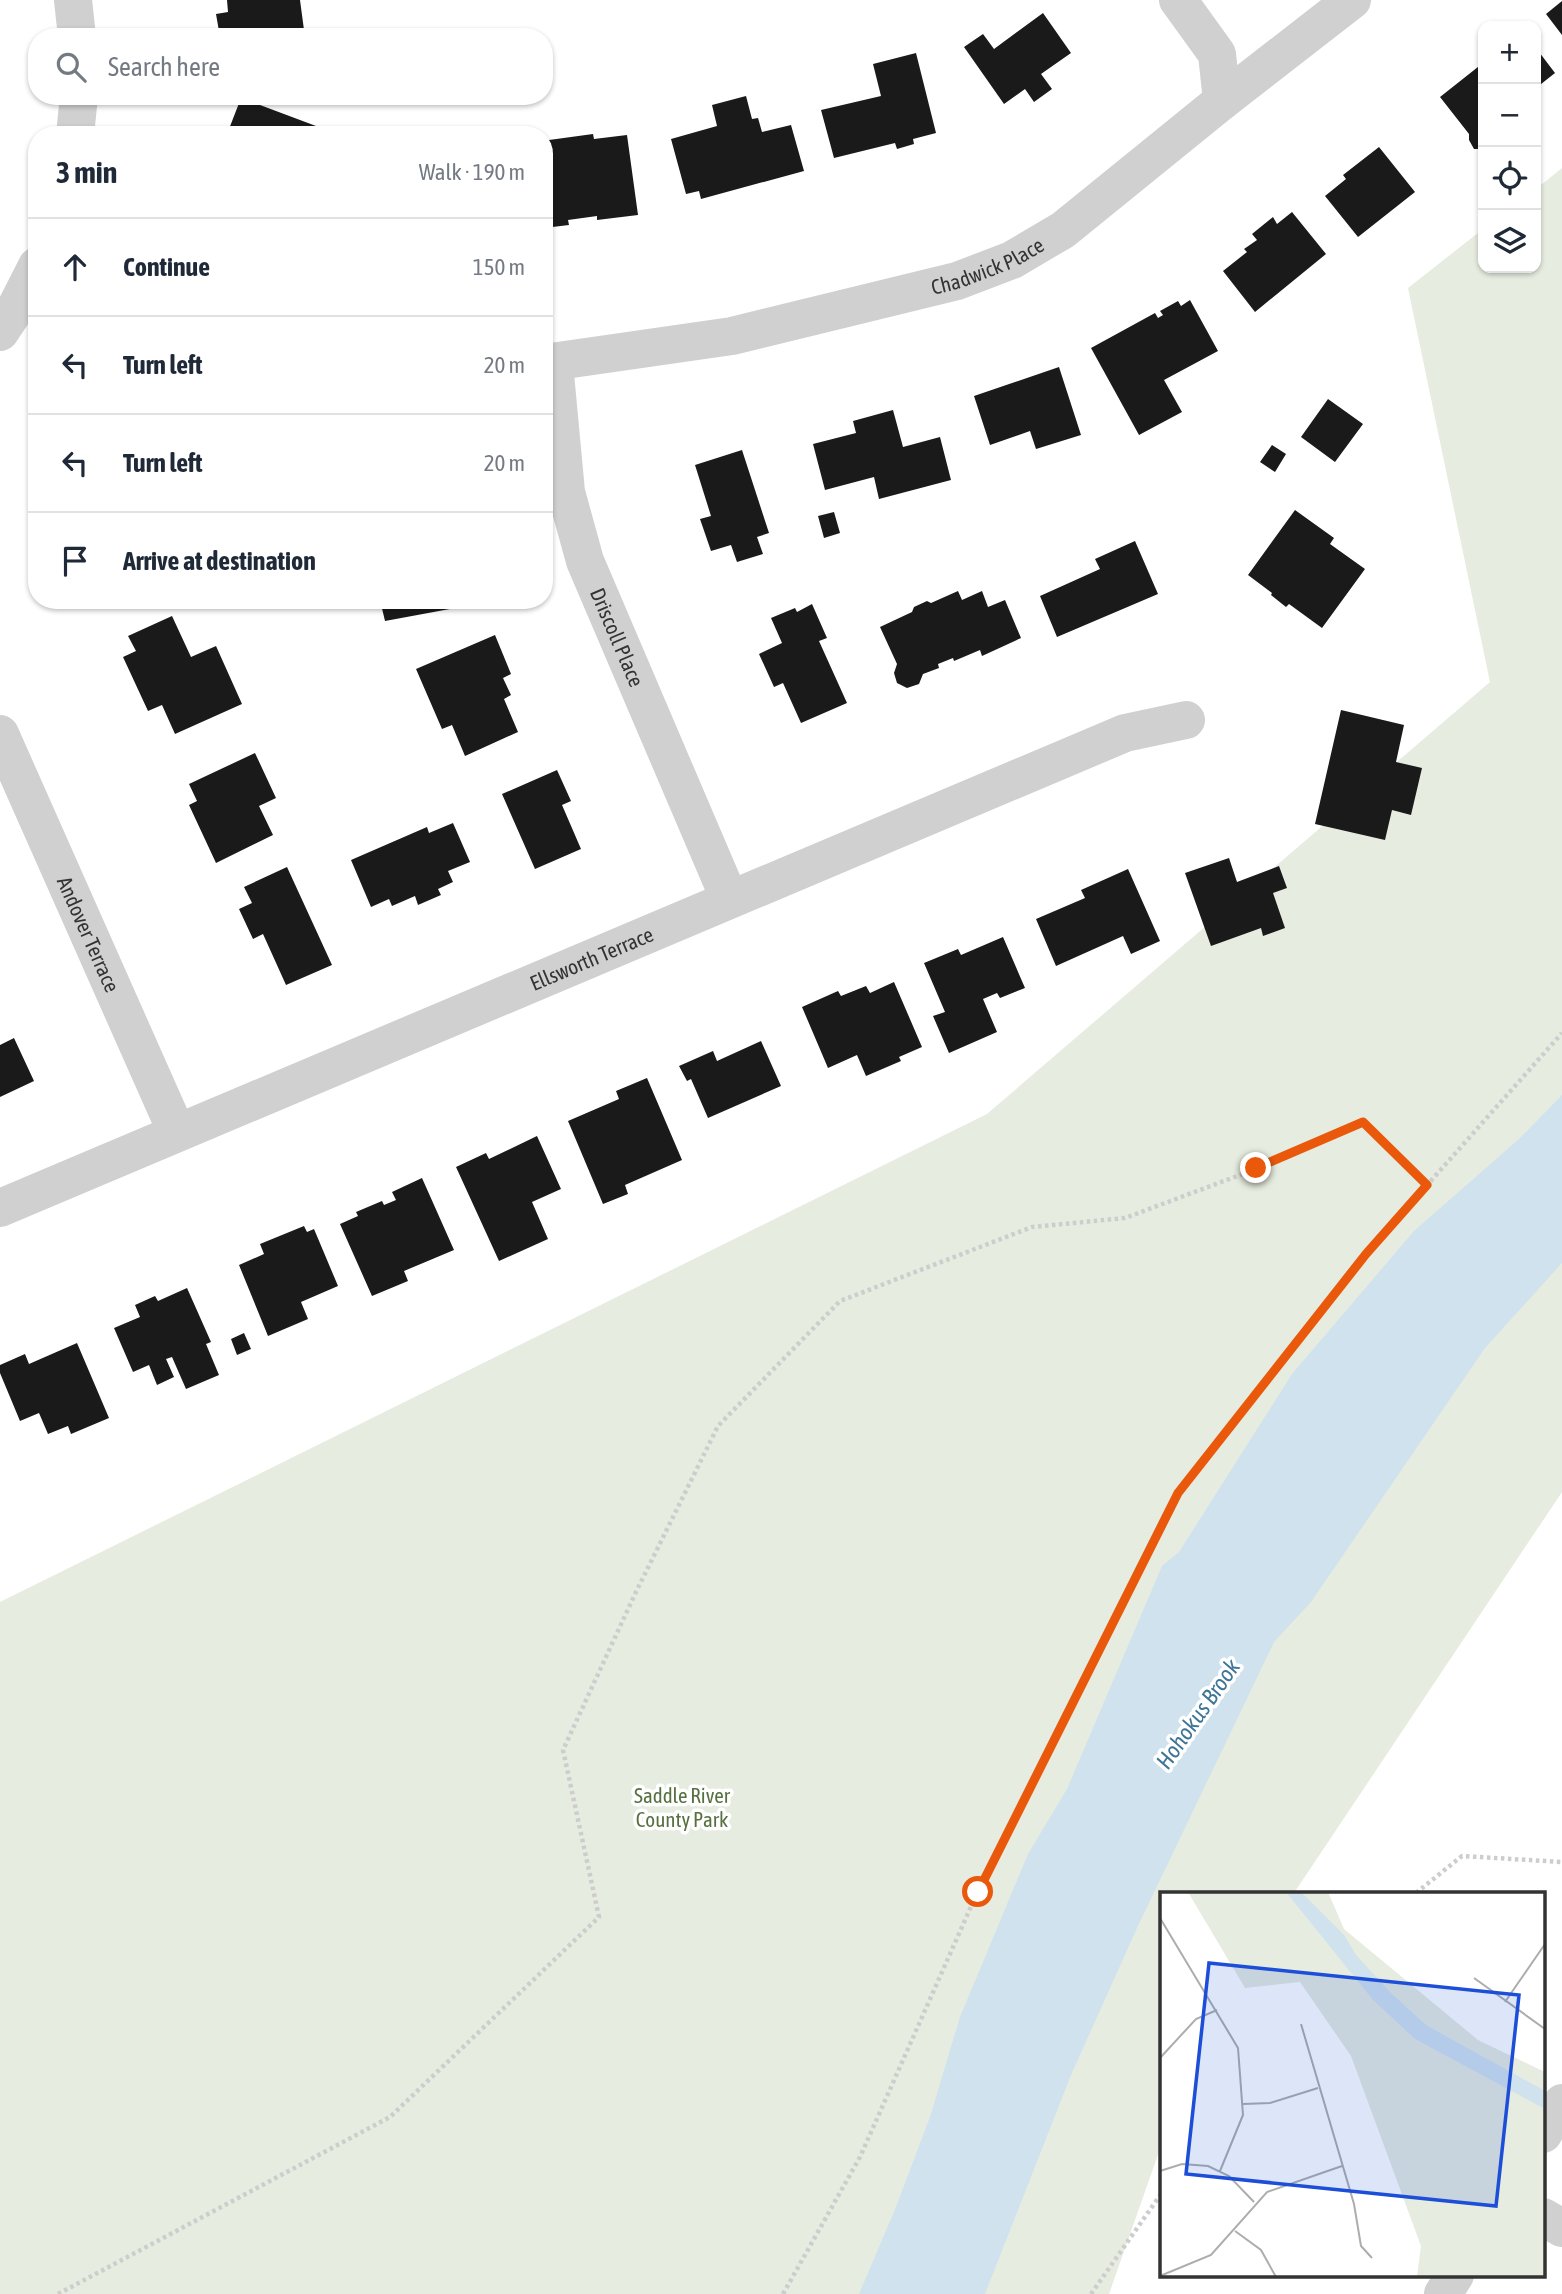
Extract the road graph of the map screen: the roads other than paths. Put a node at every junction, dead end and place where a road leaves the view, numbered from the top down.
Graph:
1 (73, 0) edge
2 (1178, 0) edge
3 (1352, 0) edge
4 (76, 28) edge
5 (1222, 101) junction
6 (78, 105) edge
7 (76, 126) edge
8 (28, 284) edge
9 (0, 332) edge
10 (553, 362) edge
11 (553, 393) edge
12 (1186, 720) dead end
13 (0, 734) edge
14 (729, 898) junction
15 (177, 1133) junction
16 (0, 1208) edge
17 (1562, 2103) edge
18 (1544, 2132) edge
19 (1544, 2218) edge
20 (1562, 2228) edge
21 (1454, 2276) edge
22 (1443, 2294) edge

1 - 4 street
2 - 5 street
3 - 5 street, Chadwick Place
5 - 10 street, Chadwick Place
6 - 7 street
8 - 9 street
11 - 14 street, Driscoll Place
12 - 14 street, Ellsworth Terrace
13 - 15 street, Andover Terrace
14 - 15 street, Ellsworth Terrace
15 - 16 street, Ellsworth Terrace
17 - 18 street
19 - 20 street
21 - 22 street

